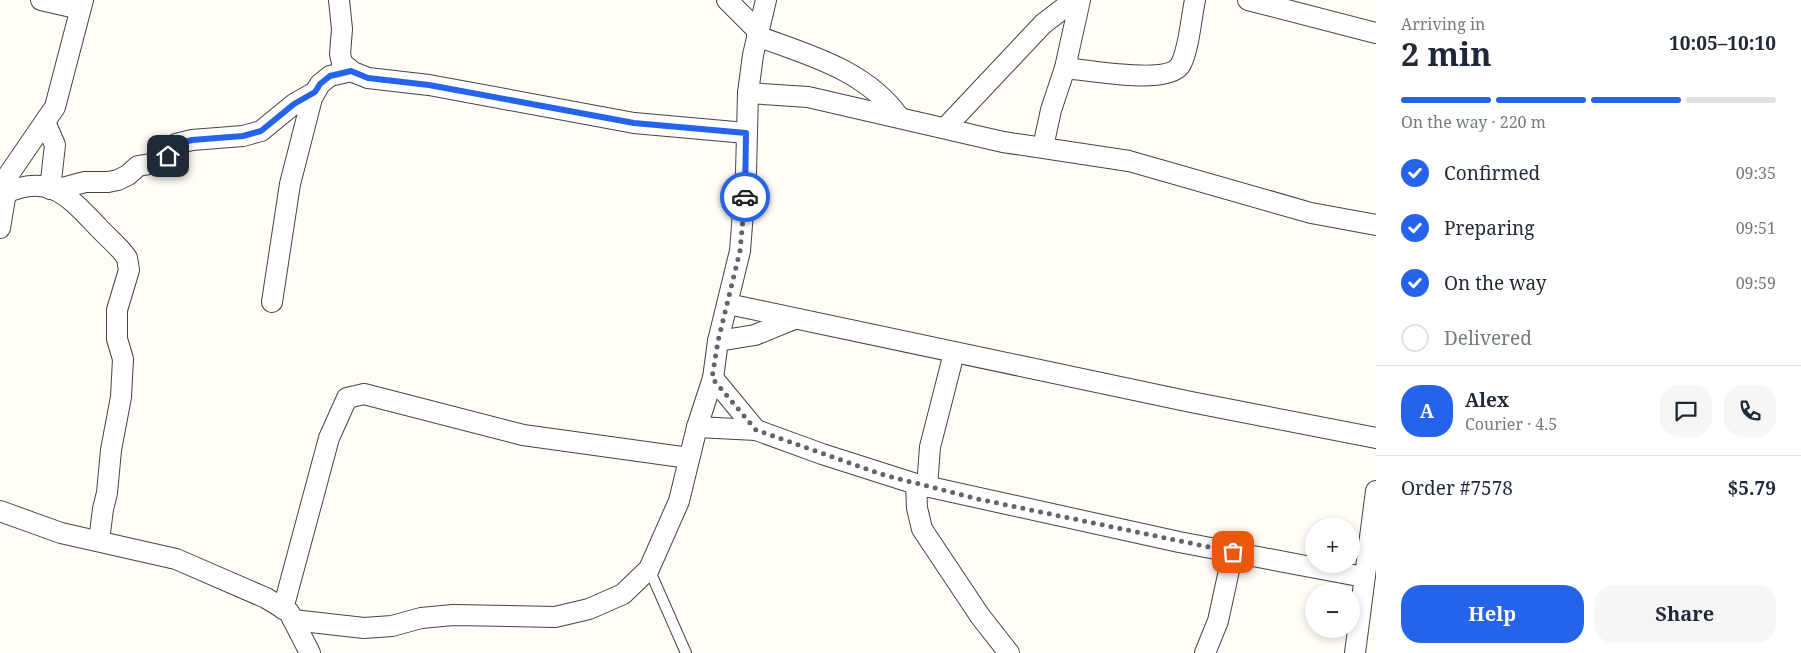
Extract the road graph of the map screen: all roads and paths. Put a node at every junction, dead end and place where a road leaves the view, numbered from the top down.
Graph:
1 (40, 0) edge
2 (339, 0) edge
3 (727, 0) edge
4 (766, 0) edge
5 (1074, 0) edge
6 (1080, 0) edge
7 (1195, 0) edge
8 (1248, 0) edge
9 (81, 5) edge
10 (757, 33) junction
11 (1376, 33) edge
12 (1065, 68) junction
13 (351, 71) junction
14 (315, 92) junction
15 (748, 93) junction
16 (899, 117) junction
17 (44, 122) junction
18 (945, 128) junction
19 (746, 133) junction
20 (1043, 147) junction
21 (5, 172) edge
22 (53, 190) junction
23 (4, 194) junction
24 (1376, 225) edge
25 (0, 228) edge
26 (272, 302) dead end
27 (728, 304) junction
28 (794, 319) junction
29 (718, 341) junction
30 (954, 353) junction
31 (712, 378) junction
32 (697, 427) junction
33 (756, 430) junction
34 (1376, 438) edge
35 (689, 458) junction
36 (922, 486) junction
37 (1376, 496) edge
38 (0, 511) edge
39 (99, 541) junction
40 (1233, 552) junction
41 (649, 568) junction
42 (1364, 577) junction
43 (288, 614) junction
44 (1367, 616) edge
45 (310, 653) edge
46 (686, 653) edge
47 (1009, 653) edge
48 (1205, 653) edge
49 (1355, 653) edge

1 - 9 street
2 - 13 street
3 - 10 street
4 - 10 street
5 - 18 street
6 - 12 street
7 - 12 street
8 - 11 street
9 - 17 street
10 - 15 street
10 - 16 street
12 - 20 street
13 - 14 street
13 - 19 street
14 - 22 street
14 - 26 street
15 - 16 street
15 - 19 street
16 - 18 street
17 - 21 street
17 - 22 street
18 - 20 street
19 - 27 street
20 - 24 street
21 - 23 street
22 - 23 street
22 - 39 street
23 - 25 street
27 - 28 street
27 - 29 street
28 - 29 street
28 - 30 street
29 - 31 street
30 - 34 street
30 - 36 street
31 - 32 street
31 - 33 street
32 - 33 street
32 - 35 street
33 - 36 street
35 - 41 street
35 - 43 street
36 - 40 street
36 - 47 street
37 - 42 street
38 - 39 street
39 - 43 street
40 - 42 street
40 - 48 street
41 - 43 street
41 - 46 lane
42 - 44 street
43 - 45 street
44 - 49 street

